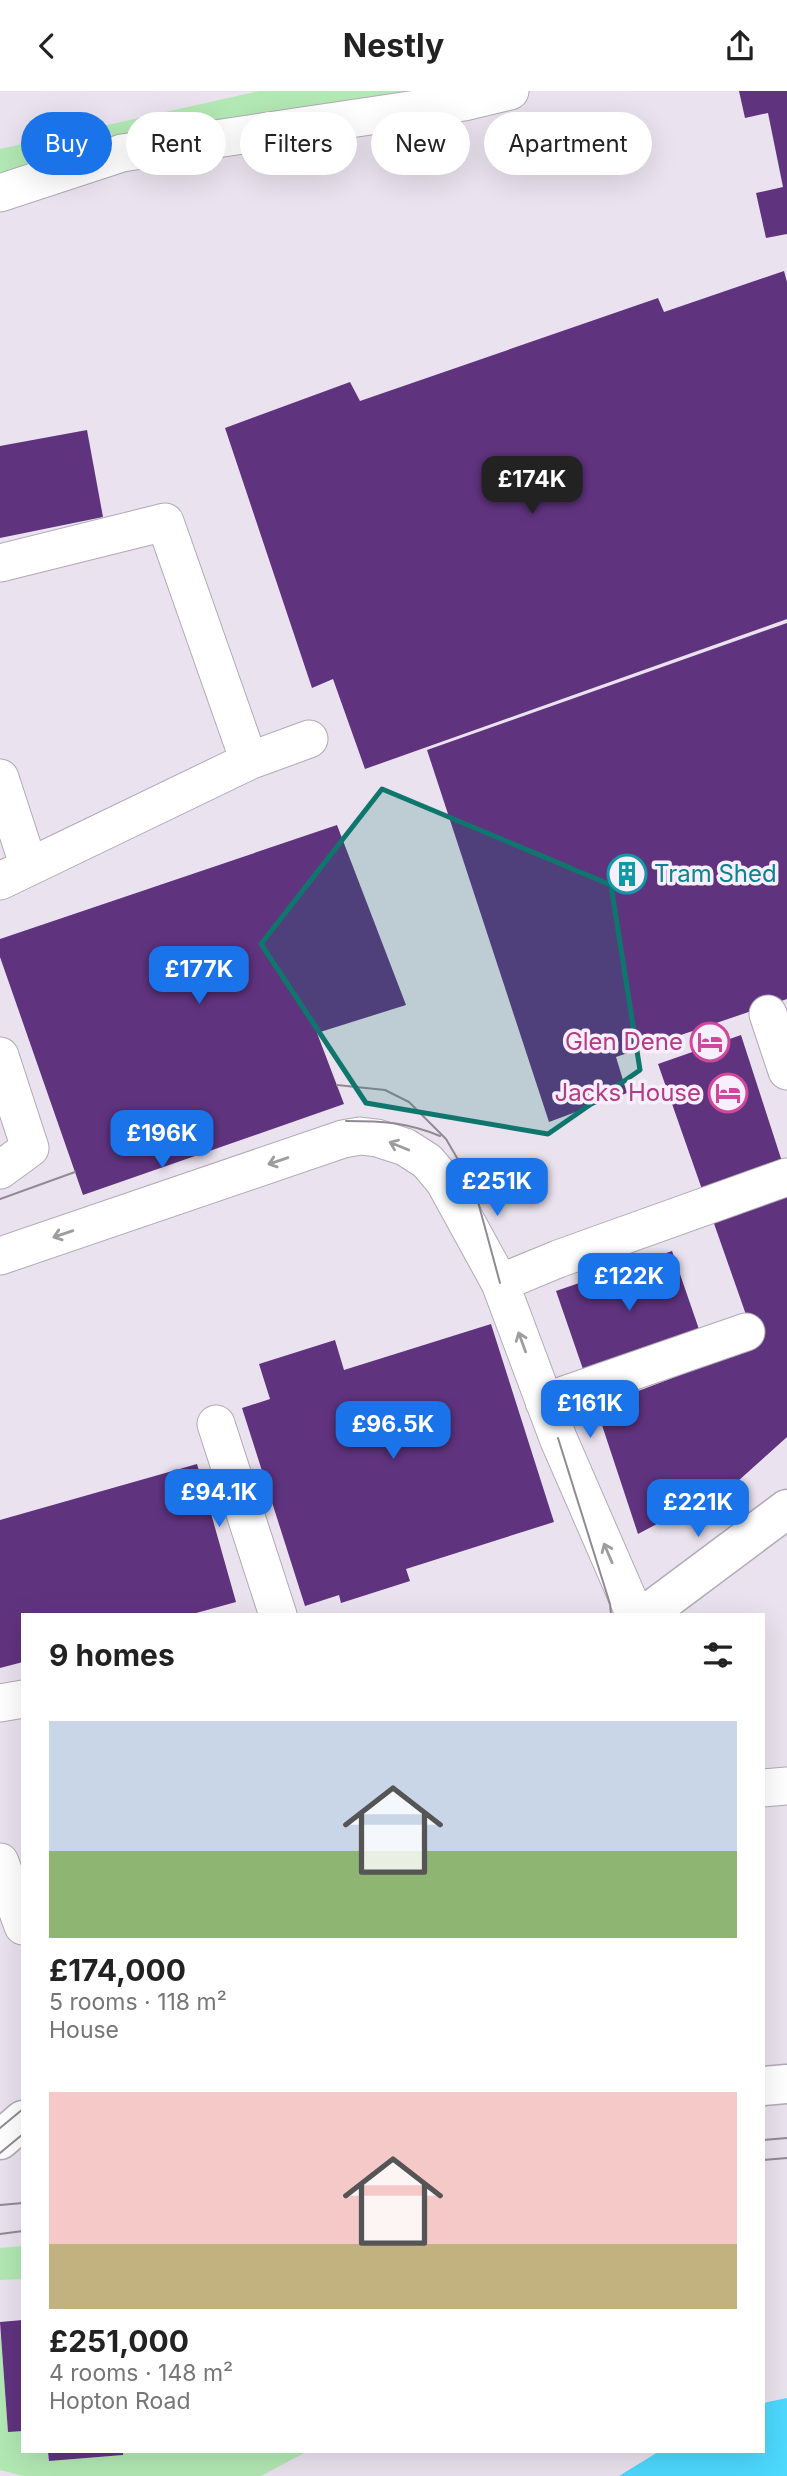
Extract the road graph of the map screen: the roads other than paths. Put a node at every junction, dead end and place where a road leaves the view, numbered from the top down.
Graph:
1 (510, 91) edge
2 (0, 193) edge
3 (0, 563) edge
4 (309, 739) dead end
5 (249, 761) junction
6 (0, 778) edge
7 (15, 874) edge
8 (768, 1014) dead end
9 (0, 1056) edge
10 (787, 1071) edge
11 (0, 1170) edge
12 (787, 1177) edge
13 (0, 1256) edge
14 (500, 1283) junction
15 (746, 1332) dead end
16 (544, 1402) junction
17 (216, 1424) dead end
18 (787, 1509) edge
19 (277, 1613) edge
20 (634, 1613) edge
21 (648, 1613) edge
22 (21, 1699) edge
23 (0, 1703) edge
24 (787, 1786) edge
25 (765, 1788) edge
26 (0, 1863) edge
27 (21, 1921) edge
28 (787, 2084) edge
29 (765, 2086) edge
30 (21, 2122) edge
31 (0, 2140) edge
32 (21, 2150) edge
33 (0, 2151) edge

1 - 2 street
3 - 5 street
4 - 5 street
5 - 7 street
6 - 7 street
8 - 10 street
9 - 11 street
12 - 14 street
14 -> 13 street
16 -> 14 street
15 - 16 street
20 -> 16 street
17 - 19 street
18 - 21 main road
22 - 23 street
24 - 25 street
26 - 27 street
28 - 29 main road
30 - 31 main road
32 - 33 main road

